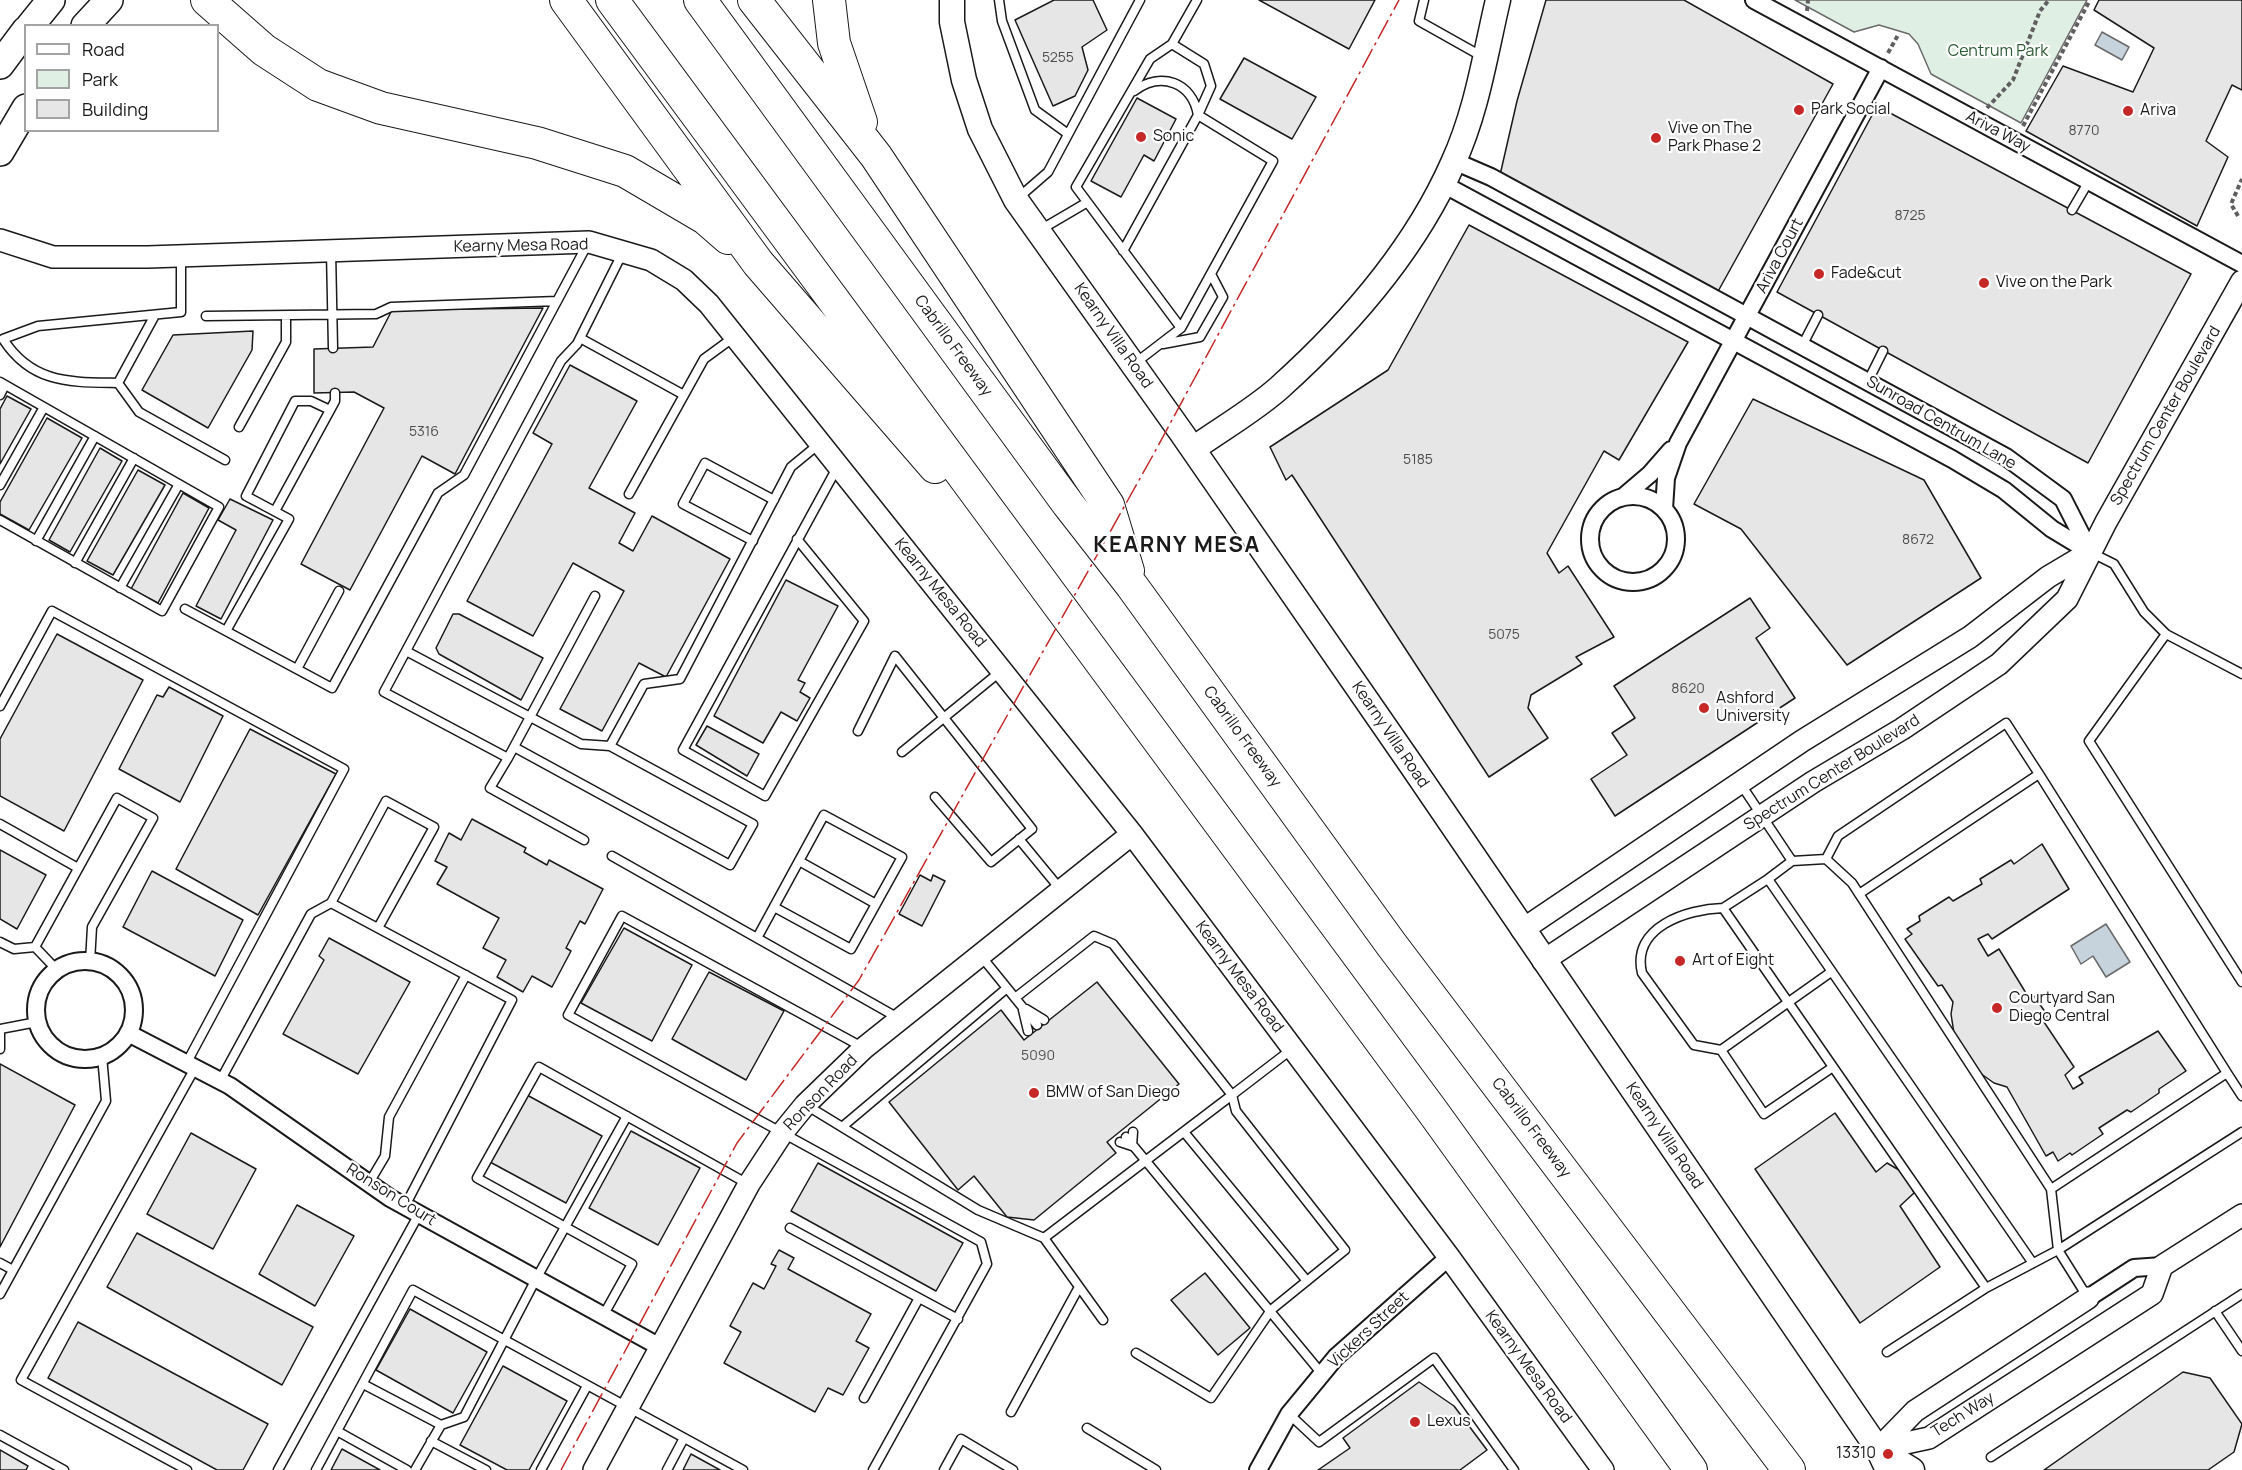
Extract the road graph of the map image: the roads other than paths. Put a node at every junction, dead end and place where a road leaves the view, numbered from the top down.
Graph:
1 (51, 0) edge
2 (109, 0) edge
3 (207, 0) edge
4 (566, 0) edge
5 (612, 0) edge
6 (700, 0) edge
7 (754, 0) edge
8 (829, 0) edge
9 (952, 0) edge
10 (999, 0) edge
11 (1140, 0) edge
12 (1197, 0) edge
13 (1424, 0) edge
14 (1498, 0) edge
15 (1754, 0) edge
16 (32, 24) edge
17 (87, 24) edge
18 (24, 33) edge
19 (1172, 44) junction
20 (1486, 59) junction
21 (0, 65) edge
22 (1881, 68) junction
23 (1131, 93) junction
24 (24, 111) edge
25 (1198, 115) junction
26 (1068, 134) junction
27 (0, 152) edge
28 (876, 156) junction
29 (1454, 161) junction
30 (2089, 181) junction
31 (1443, 184) junction
32 (1016, 200) junction
33 (1086, 203) junction
34 (2072, 210) dead end
35 (1038, 232) junction
36 (0, 240) edge
37 (589, 242) junction
38 (331, 251) junction
39 (623, 252) junction
40 (1123, 252) junction
41 (181, 256) junction
42 (759, 263) junction
43 (2242, 264) edge
44 (1211, 274) junction
45 (2239, 292) edge
46 (557, 301) junction
47 (155, 315) junction
48 (333, 315) junction
49 (1818, 315) dead end
50 (206, 316) dead end
51 (286, 316) junction
52 (1748, 316) junction
53 (1181, 328) junction
54 (735, 336) junction
55 (580, 338) junction
56 (1732, 340) junction
57 (1159, 345) junction
58 (1802, 345) junction
59 (333, 348) dead end
60 (1883, 351) dead end
61 (1133, 365) junction
62 (1868, 381) junction
63 (118, 383) junction
64 (3, 384) edge
65 (334, 393) dead end
66 (0, 395) edge
67 (684, 395) junction
68 (44, 407) junction
69 (330, 410) junction
70 (239, 427) dead end
71 (95, 436) junction
72 (820, 443) junction
73 (1678, 443) junction
74 (1193, 449) junction
75 (134, 458) junction
76 (225, 460) dead end
77 (838, 466) junction
78 (179, 484) junction
79 (0, 485) edge
80 (629, 494) dead end
81 (1623, 497) junction
82 (774, 500) junction
83 (1664, 509) junction
84 (275, 511) junction
85 (0, 520) edge
86 (797, 539) junction
87 (36, 541) junction
88 (753, 541) junction
89 (2090, 552) junction
90 (75, 563) junction
91 (1132, 586) junction
92 (120, 588) junction
93 (339, 591) dead end
94 (595, 596) dead end
95 (185, 609) dead end
96 (226, 631) junction
97 (2166, 634) junction
98 (406, 651) junction
99 (1100, 659) junction
100 (297, 669) junction
101 (1002, 670) junction
102 (2242, 674) edge
103 (0, 706) edge
104 (531, 716) junction
105 (943, 718) junction
106 (858, 731) dead end
107 (610, 746) junction
108 (514, 747) junction
109 (902, 752) dead end
110 (508, 758) junction
111 (2039, 774) junction
112 (1740, 783) junction
113 (935, 797) dead end
114 (1763, 816) junction
115 (0, 824) edge
116 (1131, 834) junction
117 (1019, 839) junction
118 (584, 840) dead end
119 (612, 856) dead end
120 (1826, 859) junction
121 (799, 861) junction
122 (1792, 861) junction
123 (78, 868) junction
124 (1768, 879) junction
125 (1061, 890) junction
126 (1859, 894) junction
127 (332, 903) junction
128 (876, 904) junction
129 (774, 907) junction
130 (1723, 908) junction
131 (378, 928) junction
132 (1522, 930) junction
133 (758, 938) junction
134 (0, 942) edge
135 (35, 947) junction
136 (981, 956) junction
137 (1543, 961) junction
138 (90, 962) junction
139 (57, 970) junction
140 (1831, 972) junction
141 (466, 975) junction
142 (2242, 982) edge
143 (1007, 988) junction
144 (1015, 998) junction
145 (1788, 1003) junction
146 (1022, 1006) junction
147 (901, 1019) junction
148 (37, 1022) junction
149 (1040, 1022) dead end
150 (0, 1031) edge
151 (1028, 1031) dead end
152 (128, 1033) junction
153 (0, 1048) edge
154 (864, 1048) junction
155 (1293, 1048) junction
156 (1721, 1050) junction
157 (102, 1056) junction
158 (190, 1066) junction
159 (1833, 1067) junction
160 (2227, 1073) junction
161 (220, 1081) junction
162 (1232, 1095) junction
163 (2242, 1096) edge
164 (805, 1105) junction
165 (627, 1116) junction
166 (842, 1127) junction
167 (2242, 1131) edge
168 (783, 1132) junction
169 (1184, 1132) junction
170 (1126, 1137) dead end
171 (1144, 1160) junction
172 (369, 1183) junction
173 (749, 1184) junction
174 (2051, 1189) junction
175 (412, 1210) junction
176 (2242, 1215) edge
177 (565, 1227) junction
178 (790, 1228) dead end
179 (1044, 1238) junction
180 (2058, 1250) junction
181 (1449, 1257) junction
182 (2032, 1262) junction
183 (0, 1263) edge
184 (2162, 1266) junction
185 (13, 1270) junction
186 (536, 1279) junction
187 (1306, 1281) junction
188 (1079, 1287) junction
189 (1986, 1288) junction
190 (0, 1294) edge
191 (2242, 1294) edge
192 (919, 1298) junction
193 (2088, 1298) junction
194 (1271, 1310) junction
195 (2215, 1311) junction
196 (603, 1316) junction
197 (958, 1319) junction
198 (1103, 1320) dead end
199 (504, 1340) junction
200 (660, 1347) junction
201 (2242, 1351) edge
202 (1887, 1352) dead end
203 (1136, 1353) dead end
204 (1322, 1374) junction
205 (363, 1384) junction
206 (587, 1386) junction
207 (864, 1398) dead end
208 (627, 1408) junction
209 (1011, 1412) dead end
210 (1288, 1414) junction
211 (441, 1425) junction
212 (1087, 1428) dead end
213 (337, 1431) junction
214 (0, 1435) edge
215 (684, 1438) junction
216 (431, 1441) junction
217 (1991, 1457) dead end
218 (1883, 1459) edge
219 (64, 1470) edge
220 (187, 1470) edge
221 (278, 1470) edge
222 (316, 1470) edge
223 (407, 1470) edge
224 (415, 1470) edge
225 (486, 1470) edge
226 (540, 1470) edge
227 (594, 1470) edge
228 (667, 1470) edge
229 (742, 1470) edge
230 (873, 1470) edge
231 (944, 1470) edge
232 (1013, 1470) edge
233 (1156, 1470) edge
234 (1258, 1470) edge
235 (1514, 1470) edge
236 (1603, 1470) edge
237 (1691, 1470) edge
238 (1789, 1470) edge
239 (1912, 1470) edge

1 - 16 main road
2 - 17 main road
3 - 42 highway
4 - 42 highway
5 - 99 highway
6 - 91 highway, Cabrillo Freeway
7 - 28 highway
8 - 28 highway
9 - 32 main road, Kearny Villa Road
10 - 26 lane
11 - 26 lane
12 - 19 lane
13 - 20 lane
14 - 20 main road
15 - 22 street, Ariva Way
18 - 21 main road
19 - 23 lane
19 - 25 lane
20 - 29 main road
22 - 30 street, Ariva Way
22 - 52 street, Ariva Court
23 - 25 lane
23 - 33 lane
24 - 27 main road
25 - 40 lane
25 - 44 lane
26 - 32 lane
28 - 91 highway
29 - 31 main road
29 - 52 street, Sunroad Centrum Lane
30 - 34 lane
30 - 43 street, Ariva Way
31 - 56 street, Sunroad Centrum Lane
31 - 74 main road
32 - 35 main road, Kearny Villa Road
33 - 35 lane
33 - 40 lane
35 - 61 main road, Kearny Villa Road
36 - 41 street, Kearny Mesa Road
37 - 38 street, Kearny Mesa Road
37 - 39 street, Kearny Mesa Road
37 - 46 lane
38 - 41 street, Kearny Mesa Road
38 - 48 lane
39 - 54 street, Kearny Mesa Road
39 - 55 lane
40 - 53 lane
41 - 47 lane
42 - 99 highway
44 - 53 lane
44 - 57 lane
45 - 89 street, Spectrum Center Boulevard
46 - 48 lane
46 - 100 lane
47 - 63 lane
47 - 63 lane
48 - 51 lane
48 - 59 lane
49 - 58 lane
50 - 51 lane
51 - 70 lane
52 - 56 street, Ariva Court
52 - 58 street, Sunroad Centrum Lane
53 - 57 lane
54 - 67 lane
54 - 72 street, Kearny Mesa Road
55 - 67 lane
55 - 98 lane
56 - 73 street, Ariva Court
56 - 89 street, Sunroad Centrum Lane
57 - 61 lane
58 - 62 street, Sunroad Centrum Lane
60 - 62 lane
61 - 74 main road, Kearny Villa Road
62 - 89 street, Sunroad Centrum Lane
63 - 76 lane
64 - 66 lane
64 - 68 lane
65 - 69 lane
67 - 80 lane
68 - 71 lane
68 - 79 lane
69 - 84 lane
69 - 84 lane
71 - 75 lane
71 - 87 lane
72 - 77 street, Kearny Mesa Road
72 - 82 lane
73 - 81 street, Ariva Court
73 - 83 street, Ariva Court
74 - 132 main road, Kearny Villa Road
75 - 78 lane
75 - 90 lane
77 - 86 lane
77 - 101 street, Kearny Mesa Road
78 - 92 lane
78 - 92 lane
81 - 83 street
81 - 83 street, Ariva Court
82 - 88 lane
82 - 88 lane
84 - 96 lane
85 - 87 lane
86 - 86 lane
87 - 90 lane
88 - 107 lane
89 - 97 lane
89 - 112 street, Spectrum Center Boulevard
89 - 114 street, Spectrum Center Boulevard
90 - 92 lane
91 - 238 highway, Cabrillo Freeway
93 - 100 lane
94 - 104 lane
95 - 96 lane
96 - 100 lane
97 - 102 lane
97 - 142 lane
98 - 104 lane
98 - 110 lane
99 - 237 highway
101 - 105 lane
101 - 116 street, Kearny Mesa Road
103 - 158 lane
104 - 107 lane
104 - 108 lane
105 - 106 lane
105 - 109 lane
105 - 117 lane
107 - 108 lane
108 - 110 lane
110 - 118 lane
111 - 120 lane
111 - 126 lane
111 - 160 lane
112 - 114 lane
112 - 132 street, Spectrum Center Boulevard
113 - 117 lane
114 - 122 lane
114 - 137 street, Spectrum Center Boulevard
115 - 123 lane
116 - 125 street, Ronson Road
116 - 155 street, Kearny Mesa Road
117 - 125 lane
119 - 133 lane
120 - 122 lane
120 - 126 lane
121 - 128 lane
121 - 128 lane
121 - 129 lane
122 - 124 lane
123 - 135 lane
123 - 138 lane
124 - 130 lane
124 - 140 lane
125 - 136 street, Ronson Road
126 - 174 lane
127 - 131 lane
127 - 131 lane
127 - 161 lane
128 - 129 lane
129 - 133 lane
130 - 145 lane
130 - 156 lane
131 - 141 lane
132 - 137 main road, Kearny Villa Road
133 - 147 lane
134 - 135 lane
135 - 139 lane
136 - 143 lane
136 - 147 street, Ronson Road
137 - 218 main road, Kearny Villa Road
138 - 139 street
138 - 152 street
139 - 148 street
140 - 145 lane
140 - 182 lane
141 - 172 lane
141 - 175 lane
143 - 144 lane
143 - 166 lane
144 - 146 lane
144 - 162 lane
145 - 156 lane
145 - 159 lane
146 - 149 lane
146 - 151 lane
147 - 154 street, Ronson Road
148 - 150 lane
148 - 157 street
150 - 153 lane
152 - 157 street
152 - 158 street, Ronson Court
154 - 164 street, Ronson Road
154 - 168 lane
155 - 162 lane
155 - 181 street, Kearny Mesa Road
156 - 159 lane
157 - 185 lane
158 - 161 street, Ronson Court
158 - 220 lane
159 - 189 lane
160 - 163 lane
160 - 174 lane
161 - 172 street, Ronson Court
162 - 169 lane
162 - 187 lane
164 - 166 lane
164 - 168 street, Ronson Road
165 - 173 lane
165 - 177 lane
165 - 177 lane
166 - 179 lane
167 - 180 lane
168 - 173 street, Ronson Road
168 - 197 lane
169 - 171 lane
169 - 187 lane
170 - 171 lane
171 - 179 lane
171 - 194 lane
172 - 175 street, Ronson Court
173 - 200 street, Ronson Road
174 - 180 lane
175 - 186 street, Ronson Court
175 - 221 lane
176 - 184 street, Tech Way
177 - 186 lane
177 - 196 lane
178 - 192 lane
179 - 188 lane
180 - 182 lane
180 - 193 lane
181 - 204 street, Vickers Street
181 - 236 street, Kearny Mesa Road
182 - 189 lane
183 - 185 lane
184 - 193 street, Tech Way
184 - 218 street, Tech Way
185 - 190 lane
186 - 196 street, Ronson Court
186 - 199 lane
187 - 194 lane
188 - 198 lane
188 - 209 lane
189 - 202 lane
191 - 195 lane
192 - 197 lane
192 - 207 lane
193 - 218 street, Tech Way
194 - 203 lane
194 - 204 lane
195 - 201 lane
195 - 217 lane
196 - 200 street, Ronson Court
197 - 230 lane
199 - 205 lane
199 - 206 lane
199 - 211 lane
200 - 208 street, Ronson Road
204 - 210 street, Vickers Street
205 - 211 lane
205 - 213 lane
206 - 208 lane
206 - 226 lane
208 - 215 lane
208 - 227 street, Ronson Road
210 - 234 street, Vickers Street
210 - 235 lane
211 - 216 lane
212 - 233 lane
213 - 222 lane
213 - 223 lane
214 - 219 lane
215 - 228 lane
215 - 229 lane
216 - 224 lane
216 - 225 lane
218 - 239 main road, Kearny Villa Road
231 - 232 lane

